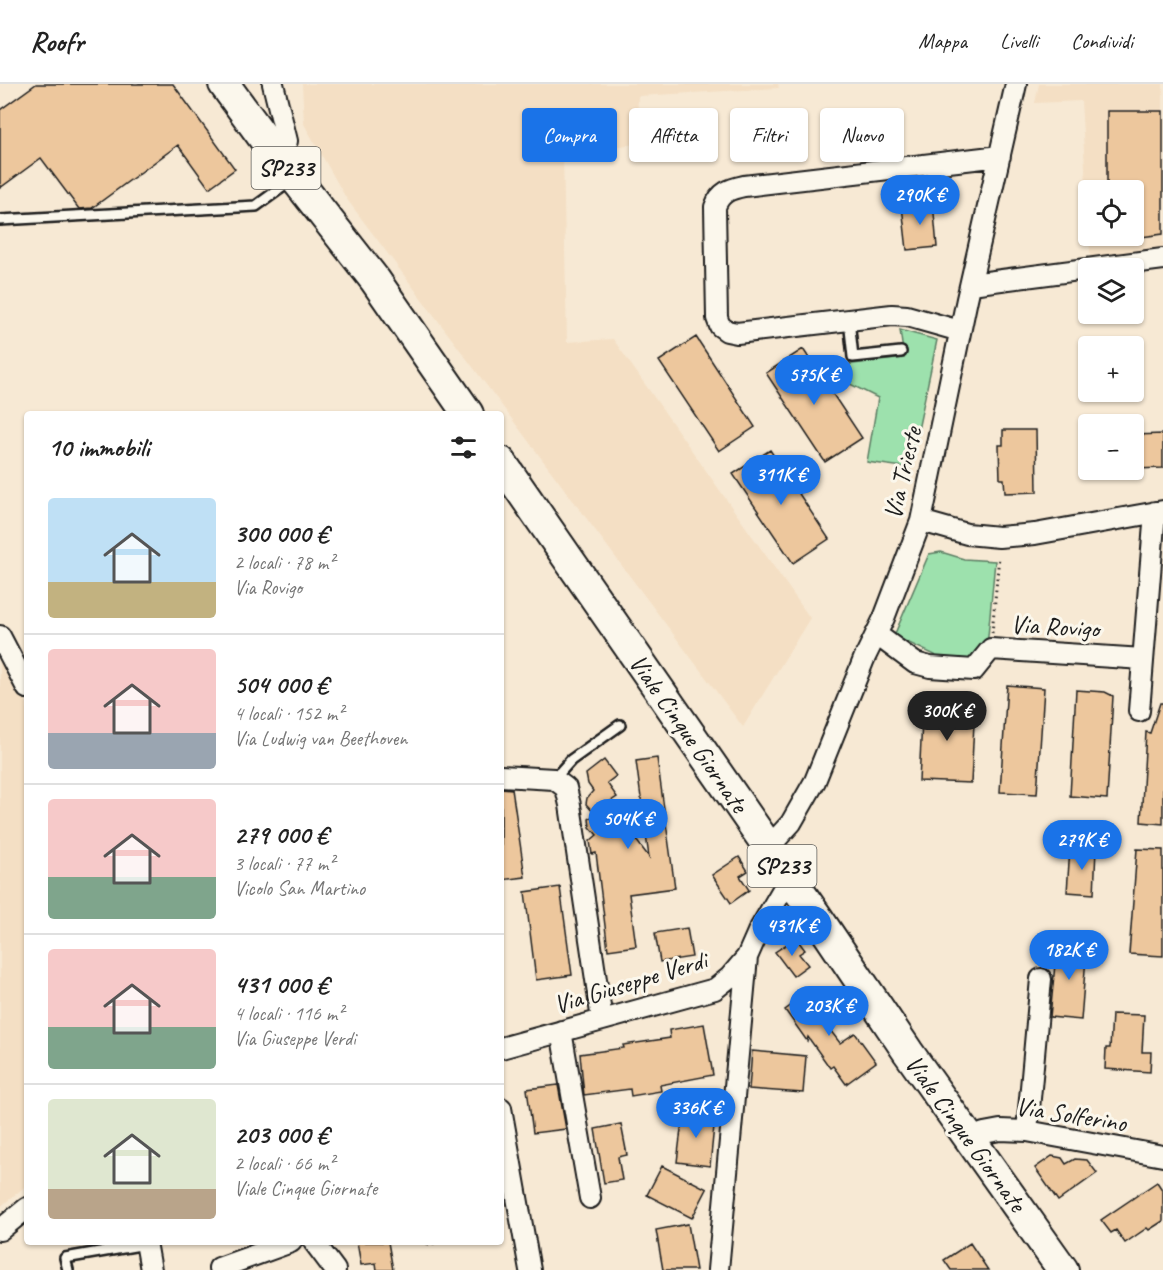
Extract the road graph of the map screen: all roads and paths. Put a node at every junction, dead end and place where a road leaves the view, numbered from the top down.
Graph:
1 (224, 84) edge
2 (234, 84) edge
3 (247, 84) edge
4 (273, 84) edge
5 (1016, 84) edge
6 (276, 141) junction
7 (999, 156) junction
8 (294, 178) junction
9 (0, 220) edge
10 (352, 249) junction
11 (1163, 259) edge
12 (971, 284) junction
13 (849, 320) junction
14 (960, 331) junction
15 (901, 352) dead end
16 (466, 411) edge
17 (504, 466) edge
18 (1159, 512) edge
19 (921, 521) junction
20 (989, 555) dead end
21 (876, 634) junction
22 (0, 636) edge
23 (991, 650) junction
24 (1143, 659) junction
25 (24, 682) edge
26 (1139, 711) dead end
27 (620, 725) dead end
28 (504, 776) edge
29 (554, 779) junction
30 (769, 847) junction
31 (789, 877) junction
32 (747, 957) junction
33 (1041, 979) dead end
34 (602, 1020) junction
35 (561, 1031) junction
36 (504, 1047) edge
37 (504, 1125) edge
38 (1027, 1131) junction
39 (972, 1140) junction
40 (1163, 1156) edge
41 (590, 1198) dead end
42 (24, 1210) edge
43 (0, 1230) edge
44 (135, 1245) edge
45 (146, 1245) edge
46 (283, 1245) edge
47 (316, 1245) edge
48 (219, 1268) dead end
49 (68, 1270) edge
50 (152, 1270) edge
51 (335, 1270) edge
52 (530, 1270) edge
53 (718, 1270) edge
54 (1063, 1270) edge

1 - 6 main road, SP233
2 - 6 street
3 - 6 main road, SP233
4 - 6 street
5 - 7 street, Via Trieste
6 - 8 main road, SP233
6 - 10 main road, SP233
7 - 12 street, Via Trieste
7 - 13 street
8 - 9 lane
8 - 10 main road, SP233
10 - 16 main road, SP233
11 - 12 street
12 - 14 street, Via Trieste
13 - 14 street
13 - 15 lane
14 - 19 street, Via Trieste
17 - 30 main road, Viale Cinque Giornate / SP233
18 - 19 street
18 - 24 street
19 - 21 street, Via Trieste
20 - 23 path
21 - 23 street, Via Rovigo
21 - 30 street, Via Trieste
22 - 25 street
23 - 24 street, Via Rovigo
24 - 26 street
27 - 29 lane
28 - 29 street
29 - 34 street
30 - 31 main road, Viale Cinque Giornate / SP233
31 - 32 street, Via Giuseppe Verdi
31 - 39 main road, Viale Cinque Giornate / SP233
32 - 34 street, Via Giuseppe Verdi
32 - 53 street
33 - 38 street
34 - 35 street, Via Giuseppe Verdi
35 - 36 street, Via Giuseppe Verdi
35 - 41 street
37 - 52 street
38 - 39 street, Via Solferino
38 - 40 street, Via Solferino
39 - 54 main road, Viale Cinque Giornate / SP233
42 - 43 street
44 - 49 lane
45 - 50 street
46 - 48 street
47 - 51 street

